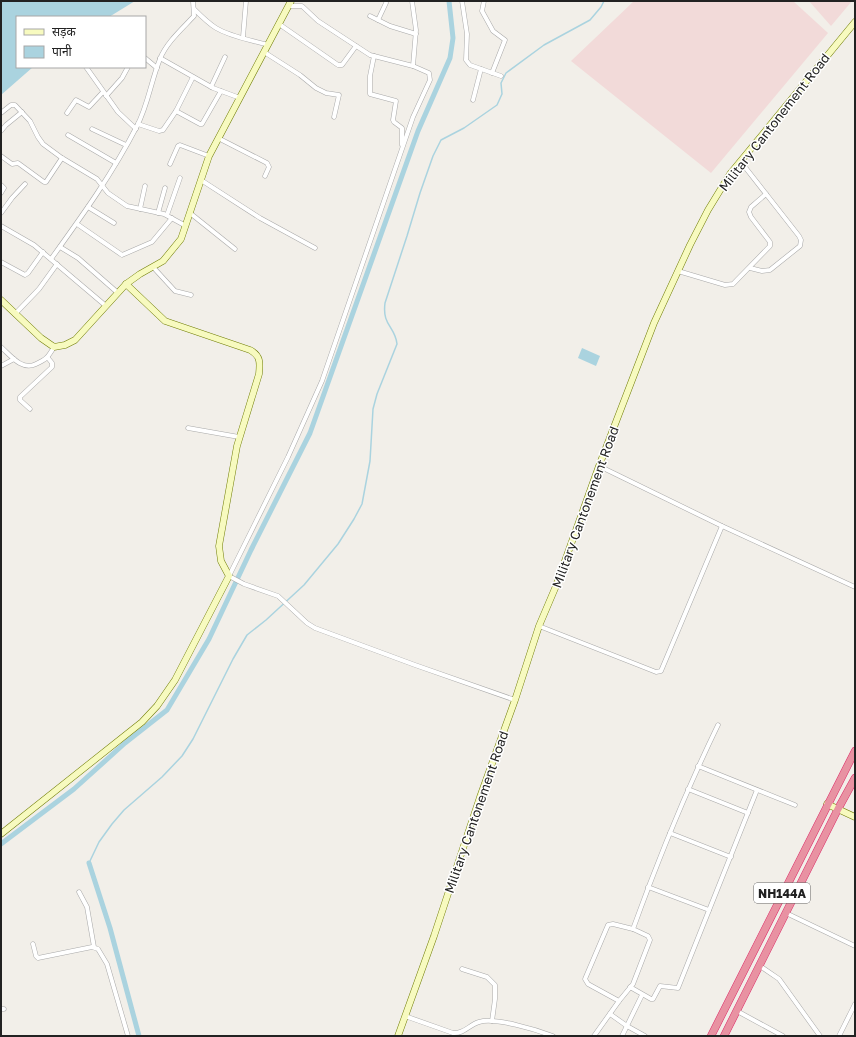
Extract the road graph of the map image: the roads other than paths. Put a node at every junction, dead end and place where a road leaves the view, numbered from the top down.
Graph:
1 (193, 1) edge
2 (246, 1) edge
3 (412, 1) edge
4 (462, 1) edge
5 (484, 1) edge
6 (290, 3) edge
7 (386, 3) dead end
8 (194, 9) junction
9 (370, 16) dead end
10 (378, 20) junction
11 (855, 22) edge
12 (279, 24) junction
13 (416, 34) junction
14 (243, 37) junction
15 (268, 45) junction
16 (356, 46) junction
17 (264, 52) junction
18 (374, 56) junction
19 (224, 57) dead end
20 (160, 58) junction
21 (146, 59) edge
22 (413, 66) junction
23 (87, 68) edge
24 (127, 68) edge
25 (157, 68) junction
26 (481, 69) junction
27 (492, 72) junction
28 (501, 76) dead end
29 (193, 77) junction
30 (211, 87) junction
31 (221, 91) junction
32 (104, 94) junction
33 (240, 98) junction
34 (473, 100) dead end
35 (176, 111) junction
36 (22, 112) junction
37 (1, 113) edge
38 (67, 113) dead end
39 (334, 117) dead end
40 (138, 124) junction
41 (92, 129) dead end
42 (136, 129) junction
43 (1, 131) edge
44 (68, 135) dead end
45 (218, 138) junction
46 (126, 145) junction
47 (402, 150) junction
48 (1, 156) edge
49 (209, 156) junction
50 (62, 158) junction
51 (740, 162) junction
52 (116, 163) junction
53 (170, 164) dead end
54 (265, 176) dead end
55 (180, 178) dead end
56 (201, 180) junction
57 (25, 184) dead end
58 (1, 185) edge
59 (103, 186) junction
60 (145, 186) dead end
61 (165, 188) dead end
62 (1, 193) edge
63 (766, 194) junction
64 (88, 207) junction
65 (140, 209) junction
66 (1, 213) edge
67 (158, 213) junction
68 (190, 213) junction
69 (167, 215) junction
70 (172, 218) junction
71 (114, 223) dead end
72 (77, 224) junction
73 (1, 226) edge
74 (186, 226) junction
75 (60, 246) junction
76 (235, 248) dead end
77 (315, 248) dead end
78 (43, 252) junction
79 (51, 260) junction
80 (1, 262) edge
81 (57, 264) junction
82 (153, 267) junction
83 (750, 268) junction
84 (678, 271) junction
85 (126, 284) junction
86 (118, 293) junction
87 (191, 295) dead end
88 (1, 300) edge
89 (106, 306) junction
90 (15, 314) junction
91 (1, 347) edge
92 (54, 347) junction
93 (48, 358) junction
94 (14, 359) junction
95 (1, 366) edge
96 (30, 409) dead end
97 (188, 428) dead end
98 (239, 437) junction
99 (599, 466) junction
100 (722, 526) junction
101 (231, 577) junction
102 (855, 587) edge
103 (539, 626) junction
104 (515, 700) junction
105 (718, 725) dead end
106 (855, 751) edge
107 (698, 766) junction
108 (855, 778) edge
109 (688, 789) junction
110 (757, 790) junction
111 (828, 804) junction
112 (795, 805) dead end
113 (838, 809) junction
114 (748, 813) junction
115 (855, 817) edge
116 (670, 833) junction
117 (1, 834) edge
118 (731, 857) junction
119 (648, 887) junction
120 (79, 892) dead end
121 (709, 910) junction
122 (786, 913) junction
123 (633, 929) junction
124 (33, 944) dead end
125 (855, 946) edge
126 (94, 947) junction
127 (760, 966) junction
128 (462, 969) dead end
129 (630, 988) junction
130 (642, 995) junction
131 (619, 1000) junction
132 (855, 1004) edge
133 (737, 1011) junction
134 (610, 1014) junction
135 (405, 1016) junction
136 (492, 1021) junction
137 (627, 1026) junction
138 (463, 1032) junction
139 (128, 1036) edge
140 (398, 1036) edge
141 (466, 1036) edge
142 (553, 1036) edge
143 (594, 1036) edge
144 (622, 1036) edge
145 (645, 1036) edge
146 (711, 1036) edge
147 (724, 1036) edge
148 (783, 1036) edge
149 (820, 1036) edge
150 (839, 1036) edge

1 - 8 street
2 - 14 street
3 - 13 street
4 - 26 street
5 - 27 street
6 - 12 main road
6 - 16 street
7 - 10 street
8 - 14 street
8 - 20 street
9 - 10 street
10 - 13 street
11 - 51 main road, Military Cantonement Road
12 - 15 main road
12 - 16 street
13 - 22 street
14 - 15 street
15 - 17 main road
16 - 18 street
17 - 33 main road
17 - 39 street
18 - 22 street
18 - 47 street
19 - 30 street
20 - 25 street
20 - 29 street
21 - 25 street
22 - 47 street
23 - 32 street
24 - 32 street
25 - 40 street
26 - 27 street
26 - 34 street
27 - 28 street
29 - 30 street
29 - 35 street
30 - 31 street
31 - 33 street
31 - 35 street
32 - 38 street
32 - 42 street
33 - 45 main road
35 - 40 street
36 - 37 street
36 - 43 street
36 - 50 street
40 - 42 street
41 - 46 street
42 - 46 street
44 - 52 street
45 - 49 main road
45 - 54 street
46 - 52 street
47 - 101 street
48 - 50 street
49 - 53 street
49 - 56 main road
50 - 59 street
51 - 63 street
51 - 84 main road, Military Cantonement Road
52 - 59 street
55 - 69 street
56 - 68 main road
56 - 77 street
57 - 66 street
58 - 62 street
59 - 64 street
59 - 65 street
60 - 65 street
61 - 67 street
63 - 83 street
63 - 83 street
64 - 71 street
64 - 72 street
65 - 67 street
67 - 69 street
68 - 74 main road
68 - 76 street
69 - 70 street
70 - 72 street
70 - 74 street
72 - 75 street
73 - 78 street
74 - 82 main road
75 - 79 street
75 - 86 street
78 - 79 street
78 - 80 street
79 - 81 street
81 - 89 street
81 - 90 street
82 - 85 main road
82 - 87 street
83 - 84 street
84 - 99 main road, Military Cantonement Road
85 - 86 main road
85 - 98 main road
86 - 89 main road
88 - 90 main road
89 - 92 main road
90 - 92 main road
91 - 94 street
92 - 93 street
93 - 94 street
93 - 96 street
94 - 95 street
97 - 98 street
98 - 101 main road
99 - 100 street
99 - 103 main road, Military Cantonement Road
100 - 102 street
100 - 103 street
101 - 104 street
101 - 117 main road
103 - 104 main road, Military Cantonement Road
104 - 135 main road, Military Cantonement Road
105 - 107 street
106 - 111 highway, NH144A
107 - 109 street
107 - 110 street
108 - 113 highway, NH144A
109 - 114 street
109 - 116 street
110 - 112 street
110 - 114 street
111 - 113 main road
111 - 146 highway, NH144A
113 - 115 main road
113 - 122 highway, NH144A
114 - 118 street
116 - 118 street
116 - 119 street
118 - 121 street
119 - 121 street
119 - 123 street
120 - 126 street
121 - 130 street
122 - 125 street
122 - 127 highway, NH144A
123 - 129 street
123 - 131 street
124 - 126 street
126 - 139 street
127 - 133 highway, NH144A
127 - 149 street
128 - 136 street
129 - 130 street
129 - 131 street
130 - 137 street
131 - 134 street
132 - 150 street
133 - 147 highway, NH144A
133 - 148 street
134 - 137 street
134 - 143 street
135 - 138 street
135 - 140 main road, Military Cantonement Road
136 - 138 street
136 - 142 street
137 - 144 street
137 - 145 street
138 - 141 street

